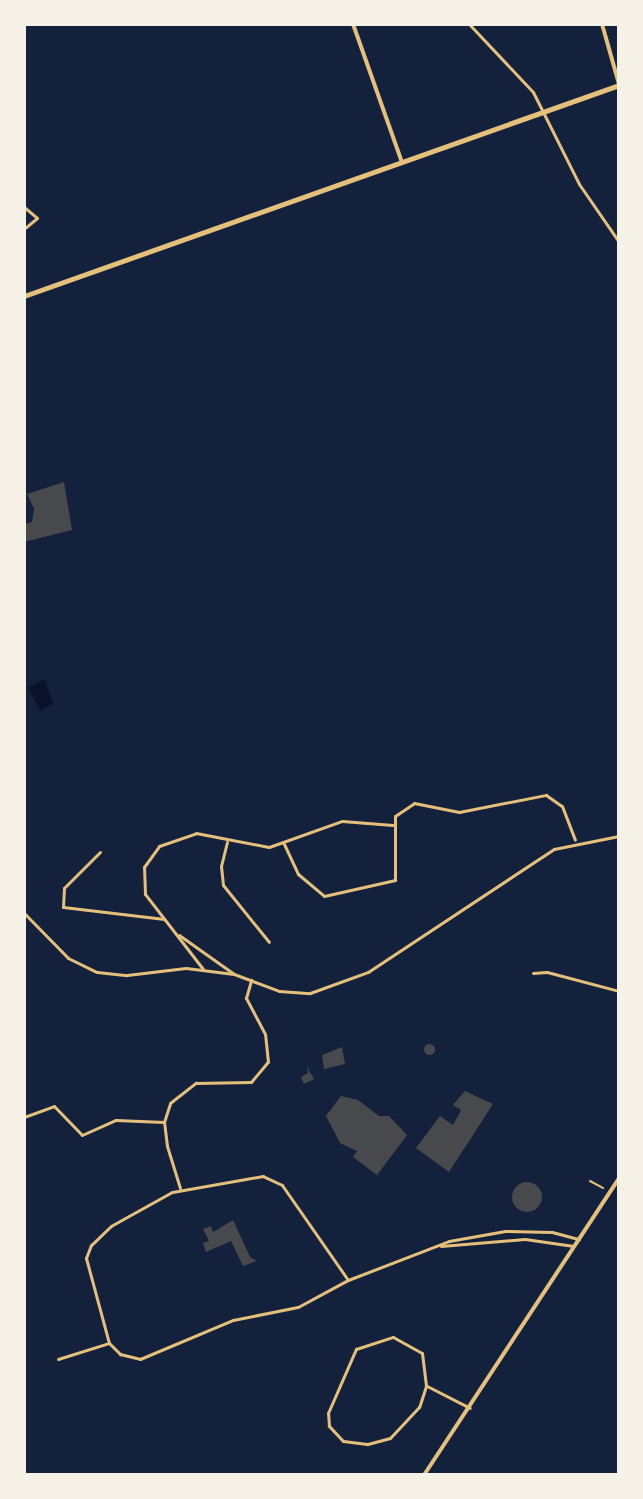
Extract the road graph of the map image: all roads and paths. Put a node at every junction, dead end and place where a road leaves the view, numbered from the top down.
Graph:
1 (353, 24) edge
2 (469, 24) edge
3 (602, 24) edge
4 (619, 84) edge
5 (542, 112) junction
6 (402, 162) junction
7 (24, 207) edge
8 (24, 229) edge
9 (619, 242) edge
10 (24, 296) edge
11 (393, 825) junction
12 (619, 836) edge
13 (576, 841) junction
14 (227, 842) junction
15 (284, 844) junction
16 (100, 852) dead end
17 (24, 913) edge
18 (164, 919) junction
19 (176, 934) junction
20 (269, 942) dead end
21 (204, 970) junction
22 (533, 973) dead end
23 (234, 974) junction
24 (251, 980) junction
25 (619, 991) edge
26 (24, 1117) edge
27 (164, 1122) junction
28 (619, 1178) edge
29 (180, 1188) junction
30 (579, 1239) junction
31 (441, 1246) junction
32 (574, 1246) junction
33 (348, 1280) junction
34 (109, 1343) junction
35 (58, 1359) dead end
36 (426, 1386) junction
37 (470, 1408) junction
38 (424, 1475) edge

1 - 6 street
2 - 5 street
3 - 4 street
4 - 5 main road
5 - 6 main road
5 - 9 street
6 - 10 main road
7 - 8 street
11 - 13 street
11 - 15 street
11 - 15 street
12 - 13 street
13 - 24 street
14 - 15 street
14 - 18 street
14 - 20 street
16 - 18 street
17 - 21 street
18 - 19 street
19 - 21 street
19 - 23 street
21 - 23 street
22 - 25 street
23 - 24 street
24 - 27 street
26 - 27 street
27 - 29 street
28 - 30 street
29 - 33 street
29 - 34 street
30 - 31 street
30 - 32 street
31 - 32 street
31 - 33 street
32 - 37 street
33 - 34 street
34 - 35 street
36 - 36 street
36 - 37 street
37 - 38 street

